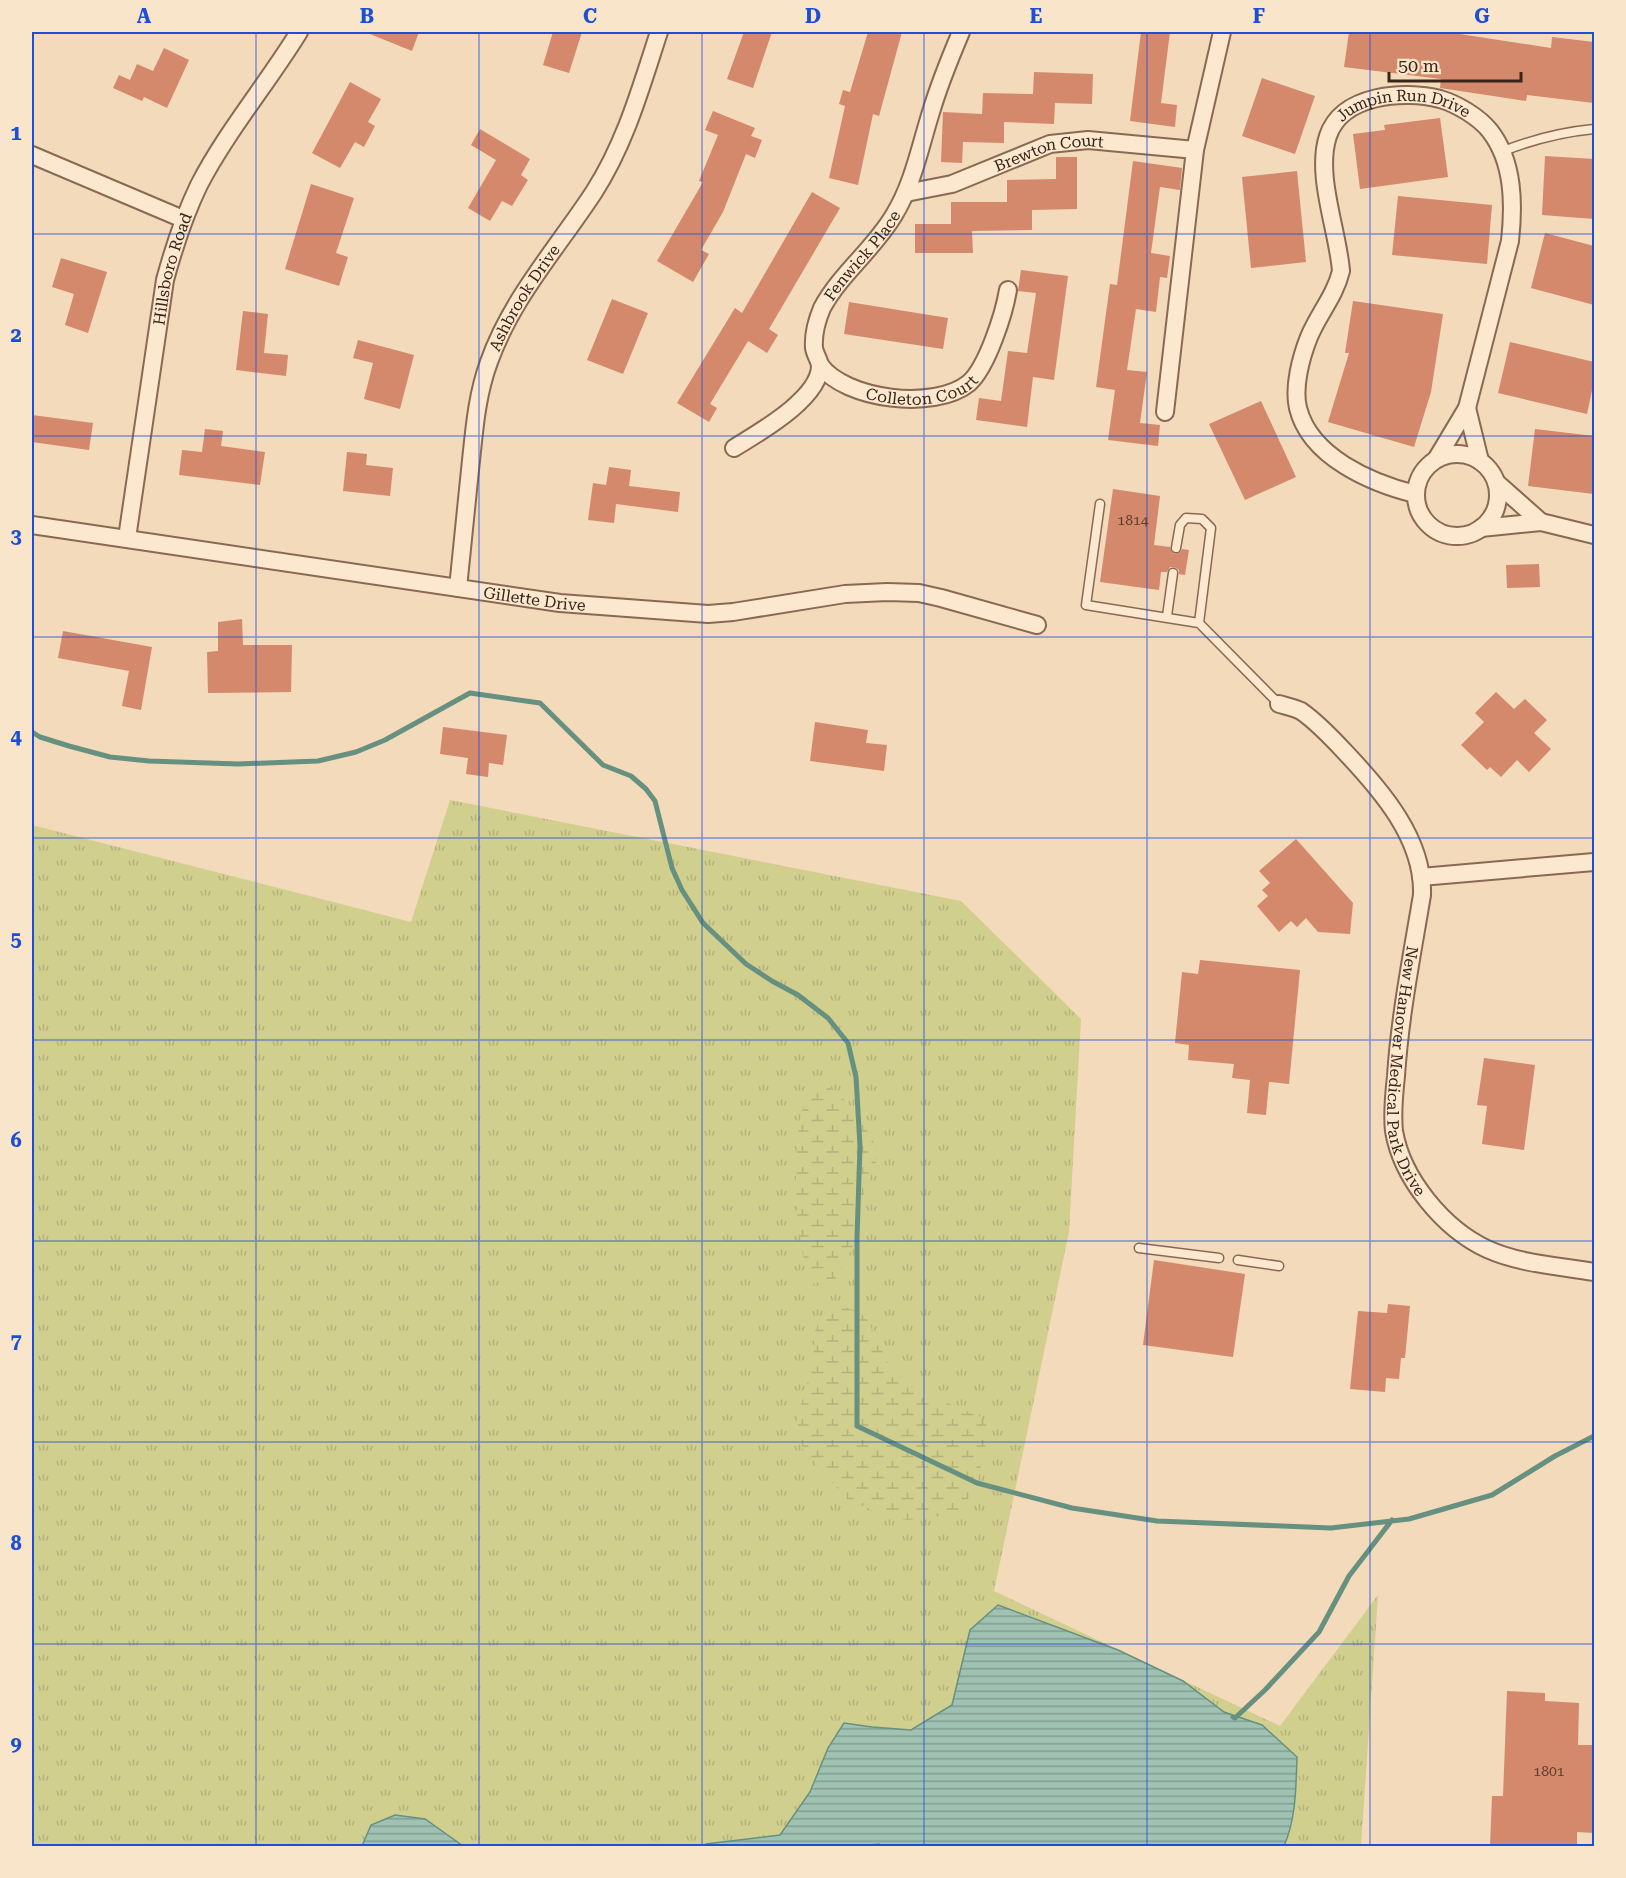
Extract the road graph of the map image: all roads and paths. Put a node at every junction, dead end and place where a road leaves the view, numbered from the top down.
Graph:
1 (299, 32) edge
2 (659, 32) edge
3 (961, 32) edge
4 (1222, 32) edge
5 (1594, 129) edge
6 (1195, 150) junction
7 (1501, 152) junction
8 (32, 155) edge
9 (906, 193) junction
10 (183, 219) junction
11 (1008, 290) dead end
12 (820, 365) junction
13 (1467, 408) junction
14 (1165, 412) dead end
15 (734, 448) dead end
16 (1437, 458) junction
17 (1480, 461) junction
18 (1497, 483) junction
19 (1415, 494) junction
20 (1100, 504) dead end
21 (1541, 522) junction
22 (32, 525) edge
23 (1481, 528) junction
24 (1594, 535) edge
25 (127, 538) junction
26 (1176, 548) dead end
27 (1173, 573) dead end
28 (458, 588) junction
29 (1167, 616) junction
30 (1199, 623) junction
31 (1037, 625) dead end
32 (1279, 704) joint
33 (1594, 862) edge
34 (1421, 877) junction
35 (1139, 1248) dead end
36 (1219, 1258) dead end
37 (1238, 1260) dead end
38 (1279, 1266) dead end
39 (1594, 1272) edge

1 - 10 street, Hillsboro Road
2 - 28 street, Ashbrook Drive
3 - 9 street, Fenwick Place
4 - 6 street
5 - 7 lane
6 - 9 street, Brewton Court
6 - 14 street
7 - 13 street, Jumpin Run Drive
7 - 19 street, Jumpin Run Drive
8 - 10 street
9 - 12 street, Fenwick Place
10 - 25 street, Hillsboro Road
11 - 12 street, Colleton Court
12 - 15 street
13 - 16 street, Jumpin Run Drive
13 - 17 street, Jumpin Run Drive
16 - 17 street
16 - 19 street, Jumpin Run Drive
17 - 18 street, Jumpin Run Drive
18 - 21 street, Jumpin Run Drive
18 - 23 street
19 - 23 street, Jumpin Run Drive
20 - 29 lane
21 - 23 street, Jumpin Run Drive
21 - 24 street, Jumpin Run Drive
22 - 25 street, Gillette Drive
25 - 28 street, Gillette Drive
26 - 30 lane
27 - 29 lane
28 - 31 street, Gillette Drive
29 - 30 lane
30 - 32 lane
32 - 34 street, New Hanover Medical Park Drive
33 - 34 street
34 - 39 street, New Hanover Medical Park Drive
35 - 36 lane
37 - 38 lane

